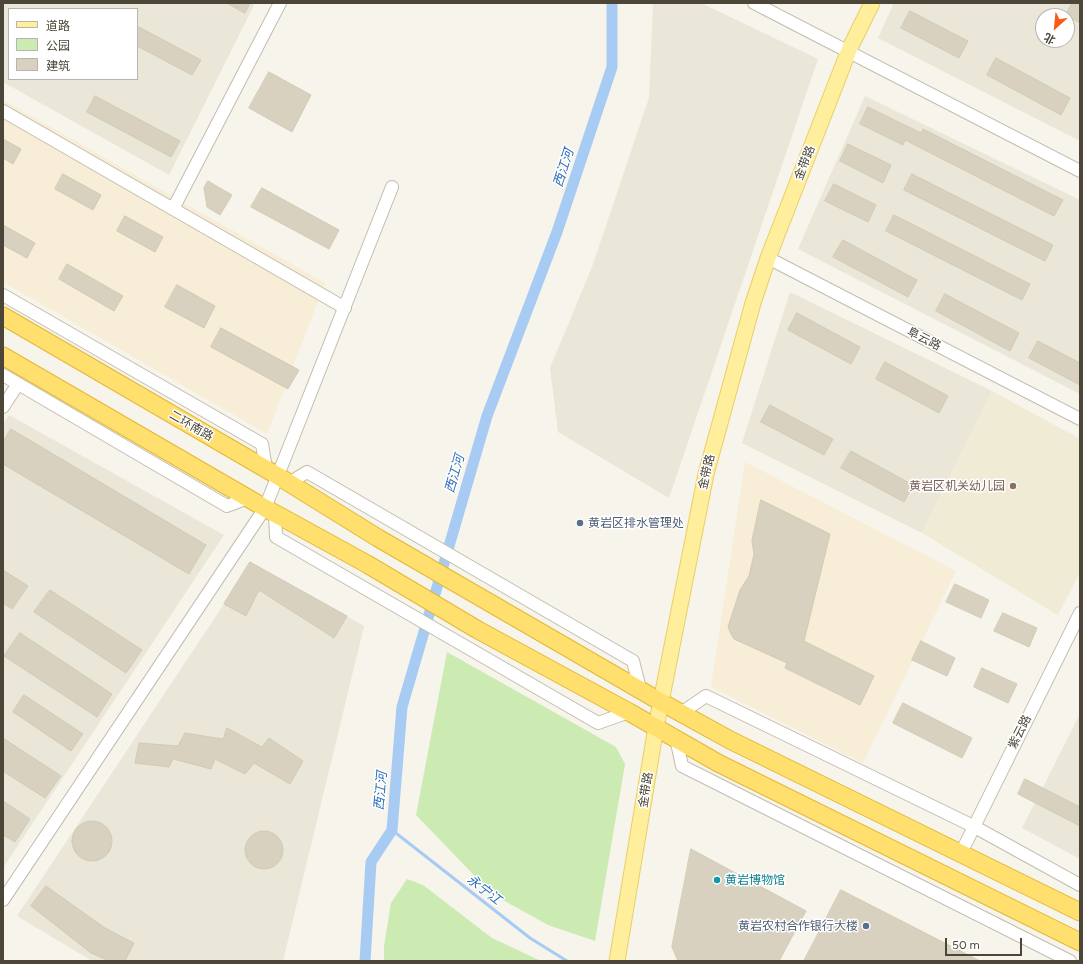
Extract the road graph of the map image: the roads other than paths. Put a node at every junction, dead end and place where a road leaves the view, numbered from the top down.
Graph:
1 (280, 3) edge
2 (754, 3) edge
3 (872, 3) edge
4 (849, 50) junction
5 (3, 111) edge
6 (1080, 171) edge
7 (392, 187) dead end
8 (173, 209) junction
9 (768, 258) junction
10 (3, 295) edge
11 (344, 308) junction
12 (3, 316) edge
13 (3, 356) edge
14 (3, 375) edge
15 (18, 384) junction
16 (3, 406) edge
17 (1080, 420) edge
18 (277, 476) junction
19 (248, 498) junction
20 (270, 511) junction
21 (1080, 612) edge
22 (640, 689) junction
23 (661, 702) junction
24 (629, 712) junction
25 (681, 713) junction
26 (656, 727) junction
27 (676, 738) junction
28 (973, 826) junction
29 (960, 853) junction
30 (1080, 885) edge
31 (3, 900) edge
32 (1080, 912) edge
33 (1080, 942) edge
34 (617, 961) edge
35 (1070, 961) edge

1 - 8 street
2 - 4 street
3 - 4 main road, 金带路
4 - 6 street
4 - 9 main road, 金带路
5 - 8 street
7 - 11 street
8 - 11 street
9 - 17 street, 阜云路
9 - 23 main road, 金带路
10 - 18 street
11 - 18 street
12 - 18 highway, 二环南路
13 - 19 highway
14 - 15 street
15 - 16 street
15 - 19 street
18 - 20 street
18 - 22 highway, 二环南路
18 - 22 street
19 - 20 highway
20 - 24 highway
20 - 24 street
20 - 31 street
21 - 28 street, 紫云路
22 - 23 highway, 二环南路
23 - 25 highway, 二环南路
23 - 26 main road, 金带路
24 - 26 highway
25 - 28 street
25 - 29 highway, 二环南路
26 - 27 highway
26 - 34 main road, 金带路
27 - 33 highway
27 - 35 street
28 - 29 street, 紫云路
28 - 30 street
29 - 32 highway, 二环南路

